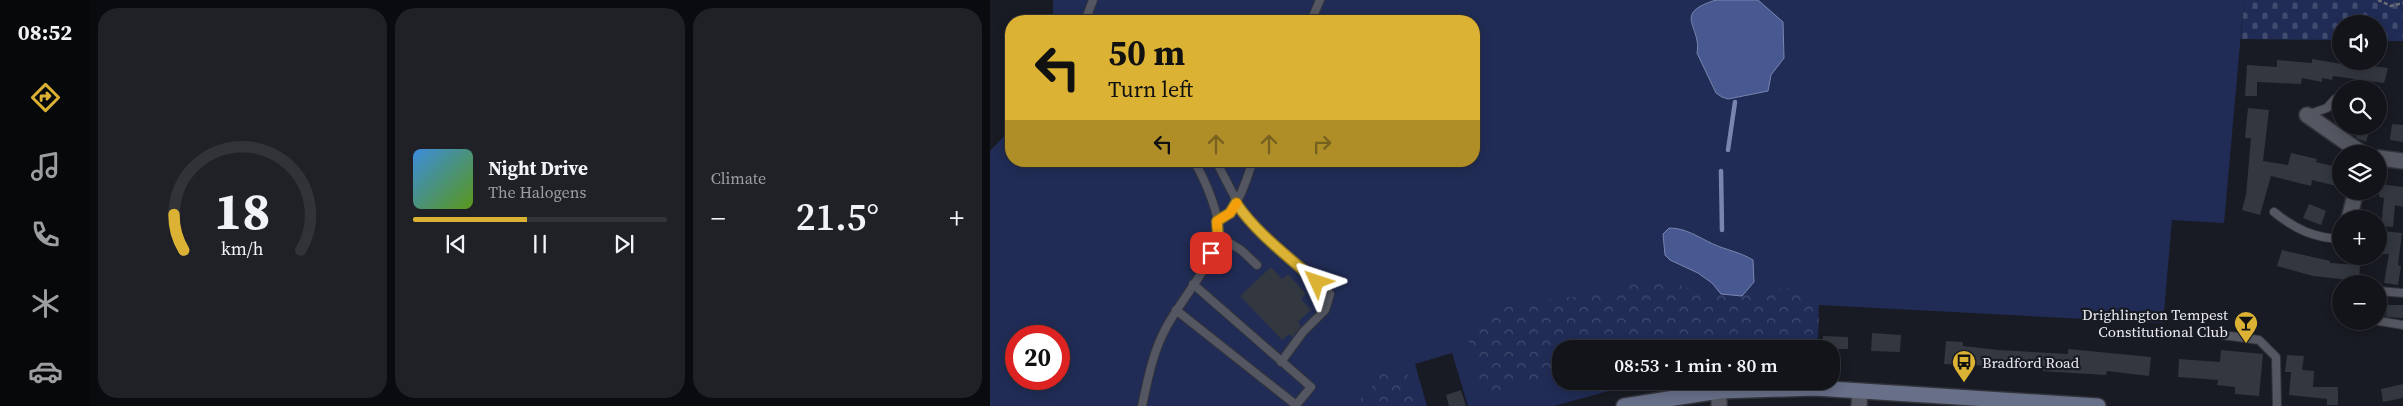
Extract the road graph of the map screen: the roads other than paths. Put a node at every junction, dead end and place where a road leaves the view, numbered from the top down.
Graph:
1 (1093, 0) edge
2 (1320, 0) edge
3 (1088, 15) edge
4 (1314, 15) edge
5 (2332, 102) edge
6 (2307, 115) joint
7 (2350, 145) edge
8 (2387, 159) edge
9 (2403, 161) edge
10 (1197, 167) edge
11 (1219, 167) edge
12 (1251, 167) edge
13 (1236, 203) junction
14 (2274, 212) dead end
15 (1217, 221) junction
16 (1218, 236) junction
17 (2332, 238) edge
18 (1257, 265) dead end
19 (1193, 284) junction
20 (2387, 292) edge
21 (2403, 293) edge
22 (1176, 310) junction
23 (2387, 322) edge
24 (2403, 325) edge
25 (2223, 335) dead end
26 (1281, 362) junction
27 (1719, 391) junction
28 (1859, 398) edge
29 (1142, 406) edge
30 (1624, 406) edge
31 (1719, 406) edge
32 (2098, 406) edge
33 (2277, 406) edge

1 - 3 lane
2 - 4 lane
5 - 6 lane
6 - 7 street
8 - 9 street
10 - 15 lane
11 - 13 lane
12 - 13 lane
13 - 15 lane
13 - 26 lane
14 - 17 lane
15 - 16 lane
16 - 18 lane
16 - 19 lane
19 - 22 lane
19 - 26 lane
20 - 21 lane
22 - 26 lane
22 - 29 lane
23 - 24 lane
25 - 33 lane
27 - 28 main road
27 - 30 main road
27 - 31 street
28 - 32 main road

